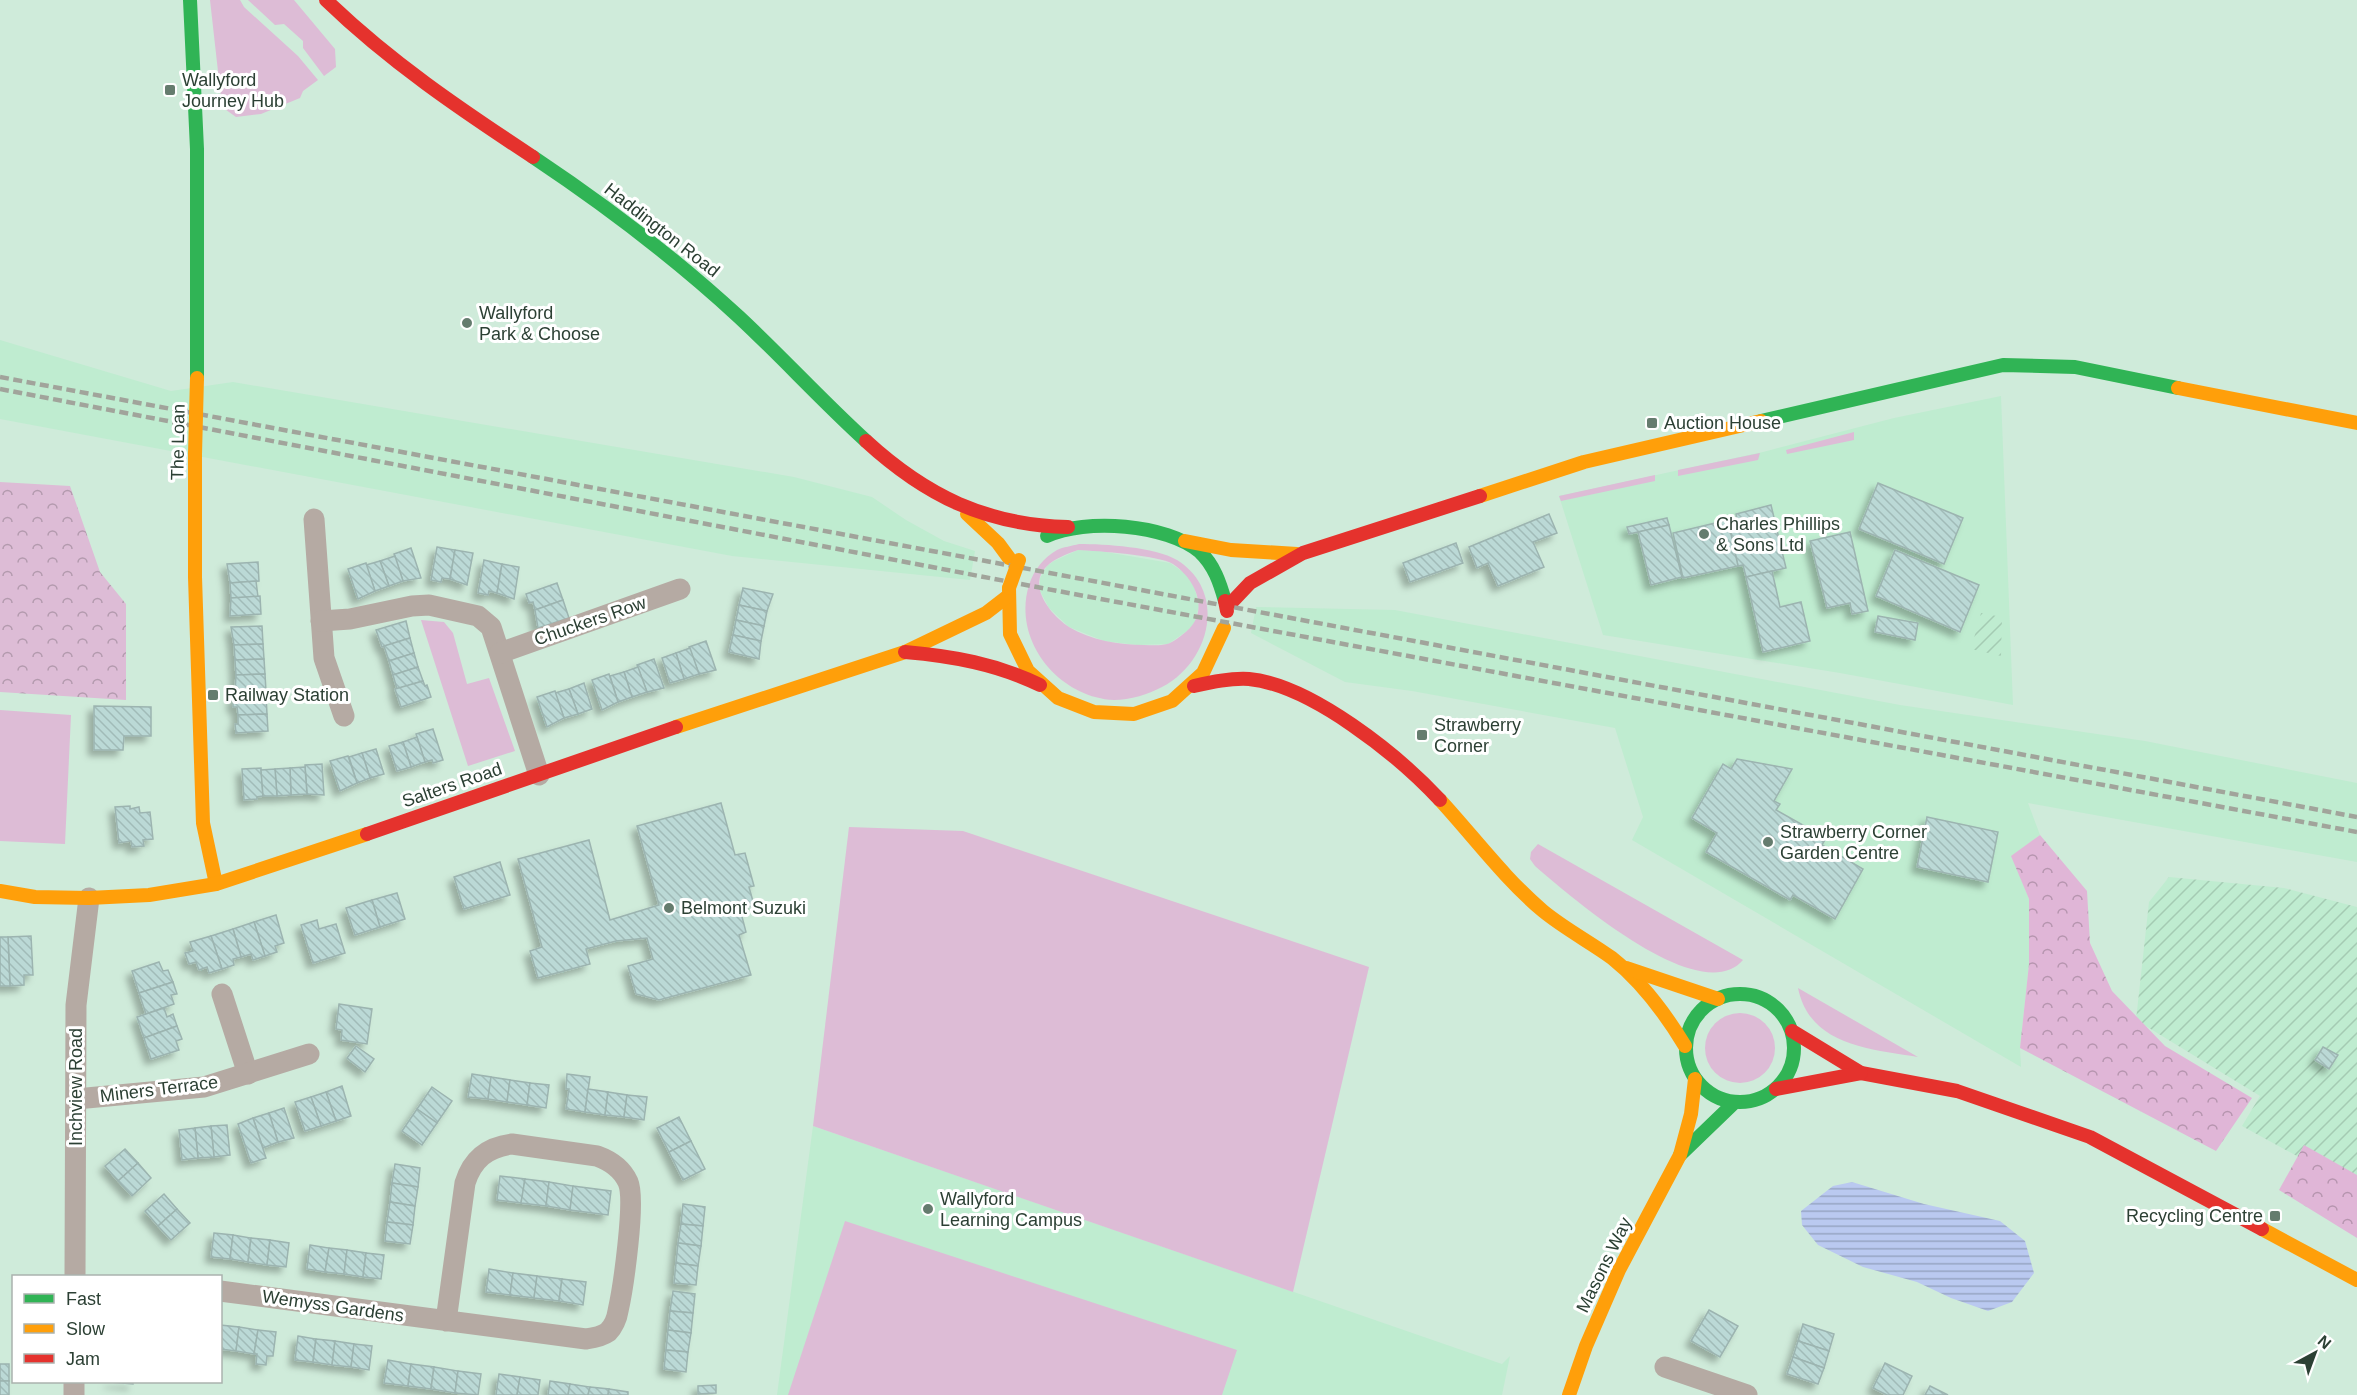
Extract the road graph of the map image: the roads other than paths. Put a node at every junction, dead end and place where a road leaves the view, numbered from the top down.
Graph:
1 (190, 0) edge
2 (326, 0) edge
3 (2357, 423) edge
4 (959, 507) junction
5 (314, 519) dead end
6 (1068, 527) junction
7 (1185, 541) junction
8 (1303, 553) junction
9 (1021, 557) junction
10 (680, 589) dead end
11 (1009, 592) junction
12 (1227, 618) junction
13 (321, 621) junction
14 (905, 652) junction
15 (500, 653) junction
16 (1253, 663) dead end
17 (1277, 684) junction
18 (1194, 686) junction
19 (1045, 687) junction
20 (344, 716) dead end
21 (540, 775) junction
22 (216, 884) junction
23 (0, 891) edge
24 (89, 898) junction
25 (1621, 966) junction
26 (222, 994) dead end
27 (1718, 999) junction
28 (1792, 1031) junction
29 (1685, 1046) junction
30 (309, 1054) dead end
31 (1861, 1073) junction
32 (248, 1074) junction
33 (1695, 1078) junction
34 (1776, 1089) junction
35 (76, 1099) junction
36 (1736, 1102) junction
37 (1680, 1155) junction
38 (75, 1275) edge
39 (2357, 1280) edge
40 (222, 1291) edge
41 (446, 1322) junction
42 (1665, 1367) dead end
43 (1569, 1395) edge
44 (1747, 1395) edge

1 - 22 main road, The Loan, bridge
2 - 4 main road, Haddington Road
3 - 8 main road
4 - 6 main road, Haddington Road
4 - 9 main road, Haddington Road
5 - 13 street
6 - 7 main road
6 - 9 main road
7 - 8 main road
7 - 12 main road
8 - 12 main road
9 - 11 main road, bridge
10 - 15 street, Chuckers Row
11 - 14 main road, Salters Road
11 - 19 main road
12 - 18 main road
13 - 15 street
13 - 20 street
14 - 19 main road, Salters Road
14 - 21 main road, Salters Road
15 - 21 street
16 - 17 main road
17 - 18 main road
17 - 25 main road
18 - 19 main road
21 - 22 main road, Salters Road
22 - 24 main road, Salters Road
23 - 24 main road, Salters Road
24 - 35 street, Inchview Road
25 - 27 main road
25 - 29 main road
26 - 32 street
27 - 28 main road
27 - 29 main road
28 - 31 main road
28 - 34 main road
29 - 33 main road
30 - 32 street, Miners Terrace
31 - 34 main road
31 - 39 main road
32 - 35 street, Miners Terrace
33 - 36 main road
33 - 37 main road, Masons Way
34 - 36 main road
35 - 38 street, Inchview Road
36 - 37 main road, Masons Way
37 - 43 main road, Masons Way
40 - 41 street, Wemyss Gardens
41 - 41 street, Wemyss Gardens
42 - 44 street

